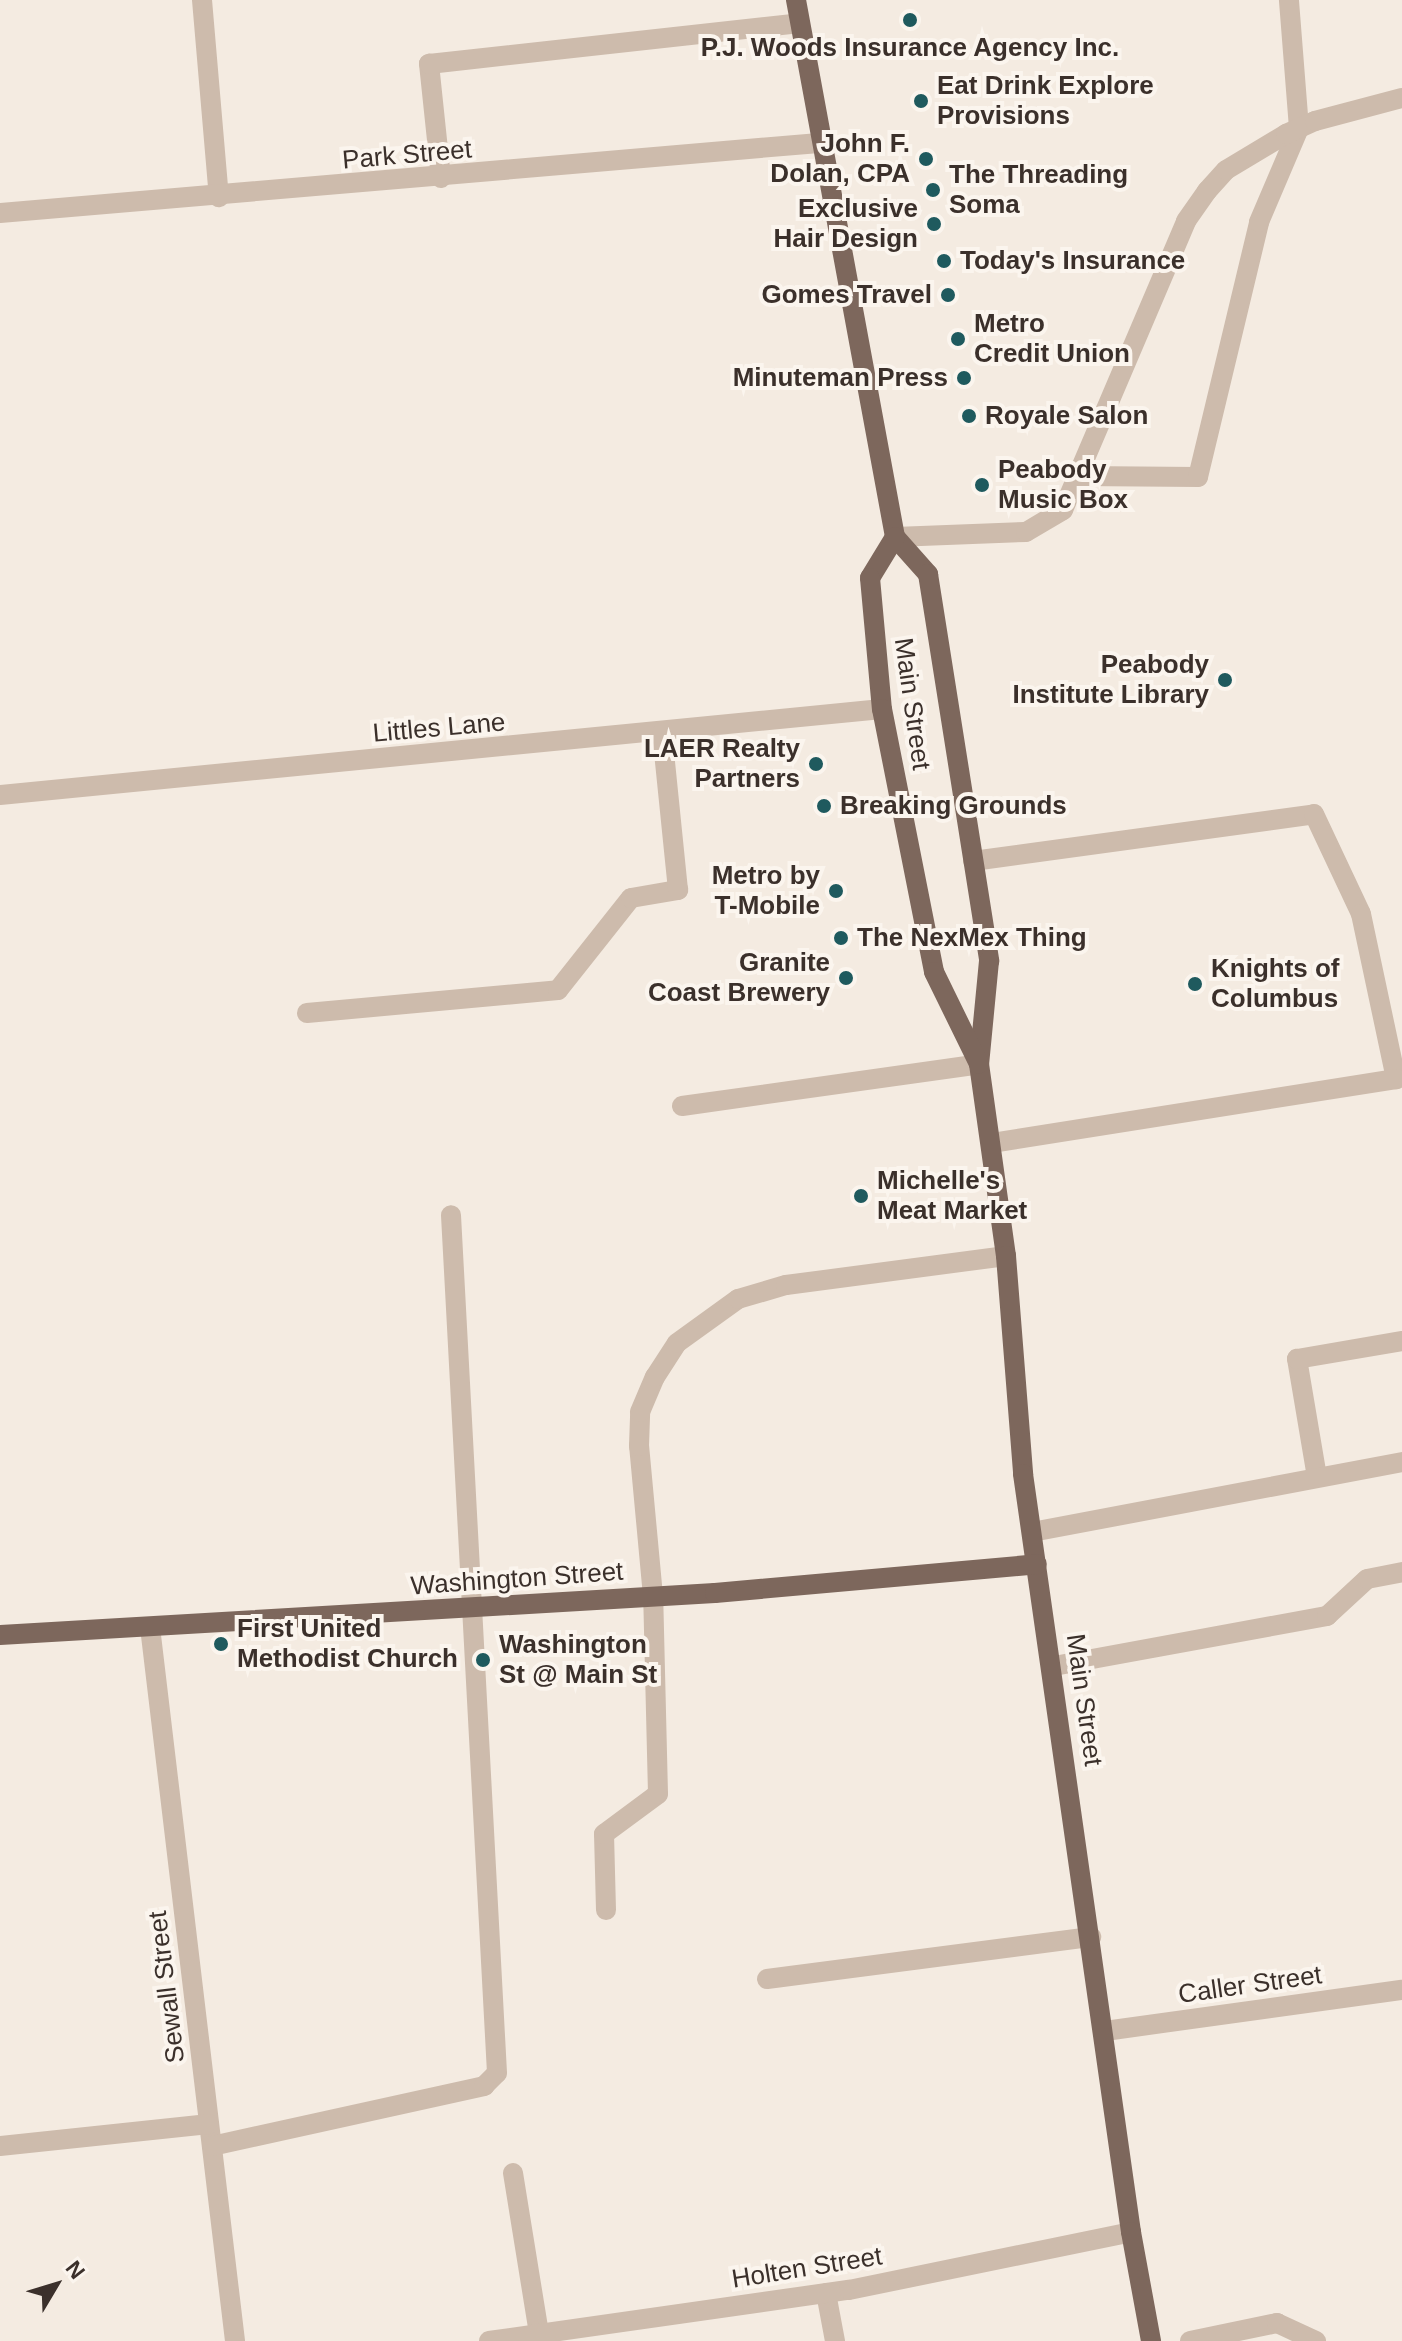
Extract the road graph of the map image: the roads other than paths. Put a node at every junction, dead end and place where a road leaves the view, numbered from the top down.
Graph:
1 (202, 0) edge
2 (796, 0) edge
3 (1289, 0) edge
4 (800, 23) junction
5 (1402, 98) edge
6 (1299, 128) junction
7 (819, 143) junction
8 (441, 178) junction
9 (219, 197) junction
10 (0, 213) edge
11 (1080, 476) junction
12 (895, 537) junction
13 (882, 709) junction
14 (662, 733) junction
15 (0, 795) edge
16 (973, 861) junction
17 (307, 1013) dead end
18 (979, 1064) junction
19 (682, 1106) dead end
20 (991, 1143) junction
21 (451, 1215) dead end
22 (1006, 1256) junction
23 (1402, 1341) edge
24 (1402, 1462) edge
25 (1317, 1477) junction
26 (1032, 1532) junction
27 (1037, 1564) junction
28 (1402, 1572) edge
29 (653, 1596) junction
30 (470, 1609) junction
31 (150, 1627) junction
32 (0, 1635) edge
33 (1054, 1666) junction
34 (606, 1910) dead end
35 (1091, 1937) junction
36 (767, 1979) dead end
37 (1402, 1990) edge
38 (1105, 2031) junction
39 (209, 2124) junction
40 (0, 2146) edge
41 (212, 2146) junction
42 (513, 2173) dead end
43 (1131, 2232) junction
44 (826, 2293) junction
45 (539, 2334) junction
46 (235, 2341) edge
47 (489, 2341) edge
48 (835, 2341) edge
49 (1151, 2341) edge
50 (1190, 2341) edge
51 (1316, 2341) edge

1 - 9 street
2 - 4 main road
3 - 6 street
4 - 7 main road
4 - 8 street
5 - 6 street
6 - 11 street
6 - 11 street
7 - 8 street, Park Street
7 - 12 main road
8 - 9 street, Park Street
9 - 10 street, Park Street
11 - 12 street
12 - 13 main road, Main Street
12 - 16 main road, Main Street
13 - 14 street, Littles Lane
13 - 18 main road, Main Street
14 - 15 street, Littles Lane
14 - 17 street
16 - 18 main road, Main Street
16 - 20 street
18 - 19 street
18 - 20 main road, Main Street
20 - 22 main road, Main Street
21 - 30 street
22 - 26 main road, Main Street
22 - 29 street
23 - 25 street
24 - 25 street
25 - 26 street
26 - 27 main road, Main Street
27 - 29 main road, Washington Street
27 - 33 main road, Main Street
28 - 33 street
29 - 30 main road, Washington Street
29 - 34 street
30 - 31 main road, Washington Street
30 - 41 street
31 - 32 main road, Washington Street
31 - 39 street, Sewall Street
33 - 35 main road, Main Street
35 - 36 street
35 - 38 main road, Main Street
37 - 38 street, Caller Street
38 - 43 main road, Main Street
39 - 40 street
39 - 41 street, Sewall Street
41 - 46 street, Sewall Street
42 - 45 street
43 - 44 street, Holten Street
43 - 49 main road, Main Street
44 - 45 street, Holten Street
44 - 48 street
45 - 47 street, Holten Street
50 - 51 street

